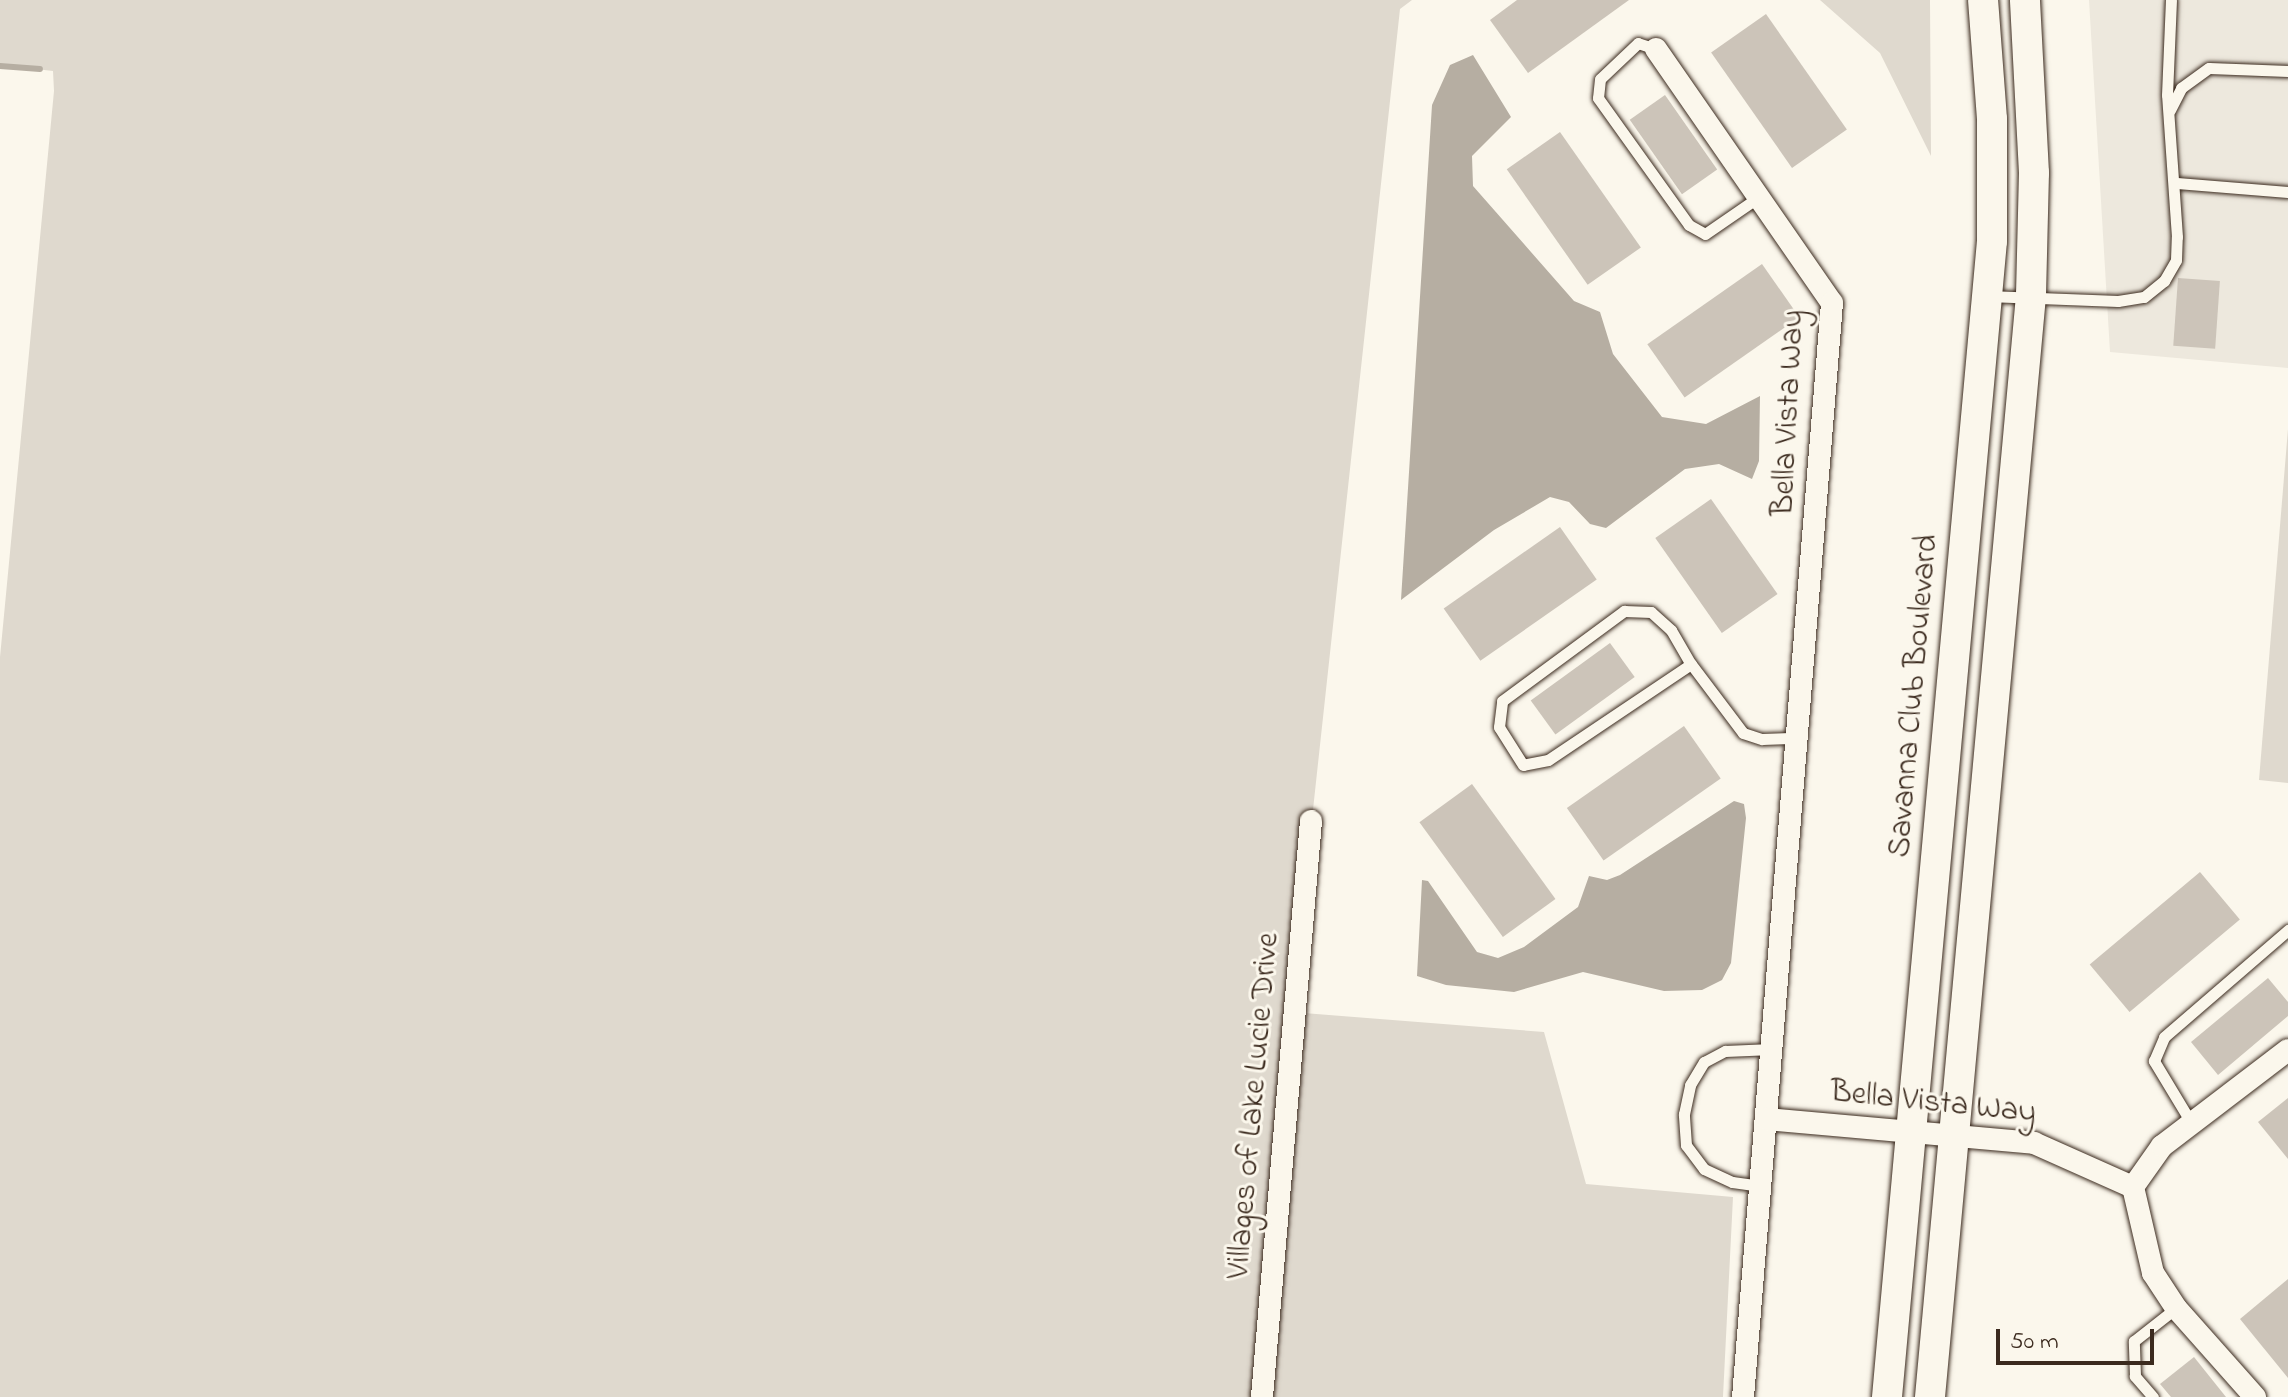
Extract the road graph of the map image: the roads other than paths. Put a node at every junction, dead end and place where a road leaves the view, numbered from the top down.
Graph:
1 (1983, 0) edge
2 (2025, 0) edge
3 (2171, 0) edge
4 (1656, 49) joint
5 (2288, 71) edge
6 (2169, 113) junction
7 (2177, 183) junction
8 (2288, 192) edge
9 (1761, 196) junction
10 (2031, 295) junction
11 (1987, 296) junction
12 (1691, 664) junction
13 (1797, 738) junction
14 (1311, 821) dead end
15 (2288, 930) edge
16 (1772, 1049) junction
17 (2288, 1050) edge
18 (1766, 1119) junction
19 (2192, 1124) junction
20 (1912, 1132) junction
21 (1952, 1136) junction
22 (1761, 1186) junction
23 (2133, 1187) junction
24 (2176, 1308) junction
25 (1262, 1397) edge
26 (1743, 1397) edge
27 (1887, 1397) edge
28 (1930, 1397) edge
29 (2153, 1397) edge
30 (2255, 1397) edge

1 - 11 street, Savanna Club Boulevard
2 - 10 street
3 - 6 lane
4 - 9 street, Bella Vista Way
4 - 9 lane
5 - 6 lane
6 - 7 lane
7 - 8 lane
7 - 10 lane
9 - 13 street, Bella Vista Way
10 - 11 lane
10 - 21 street
11 - 20 street, Savanna Club Boulevard
12 - 12 lane
12 - 13 lane
13 - 16 street, Bella Vista Way
14 - 25 street, Villages of Lake Lucie Drive
15 - 19 lane
16 - 18 street, Bella Vista Way
16 - 22 lane
17 - 19 street
18 - 20 street, Bella Vista Way
18 - 22 street, Bella Vista Way
19 - 23 street
20 - 21 street, Bella Vista Way
20 - 27 street, Savanna Club Boulevard
21 - 23 street, Bella Vista Way
21 - 28 street
22 - 26 street, Bella Vista Way
23 - 24 street
24 - 29 lane
24 - 30 street

